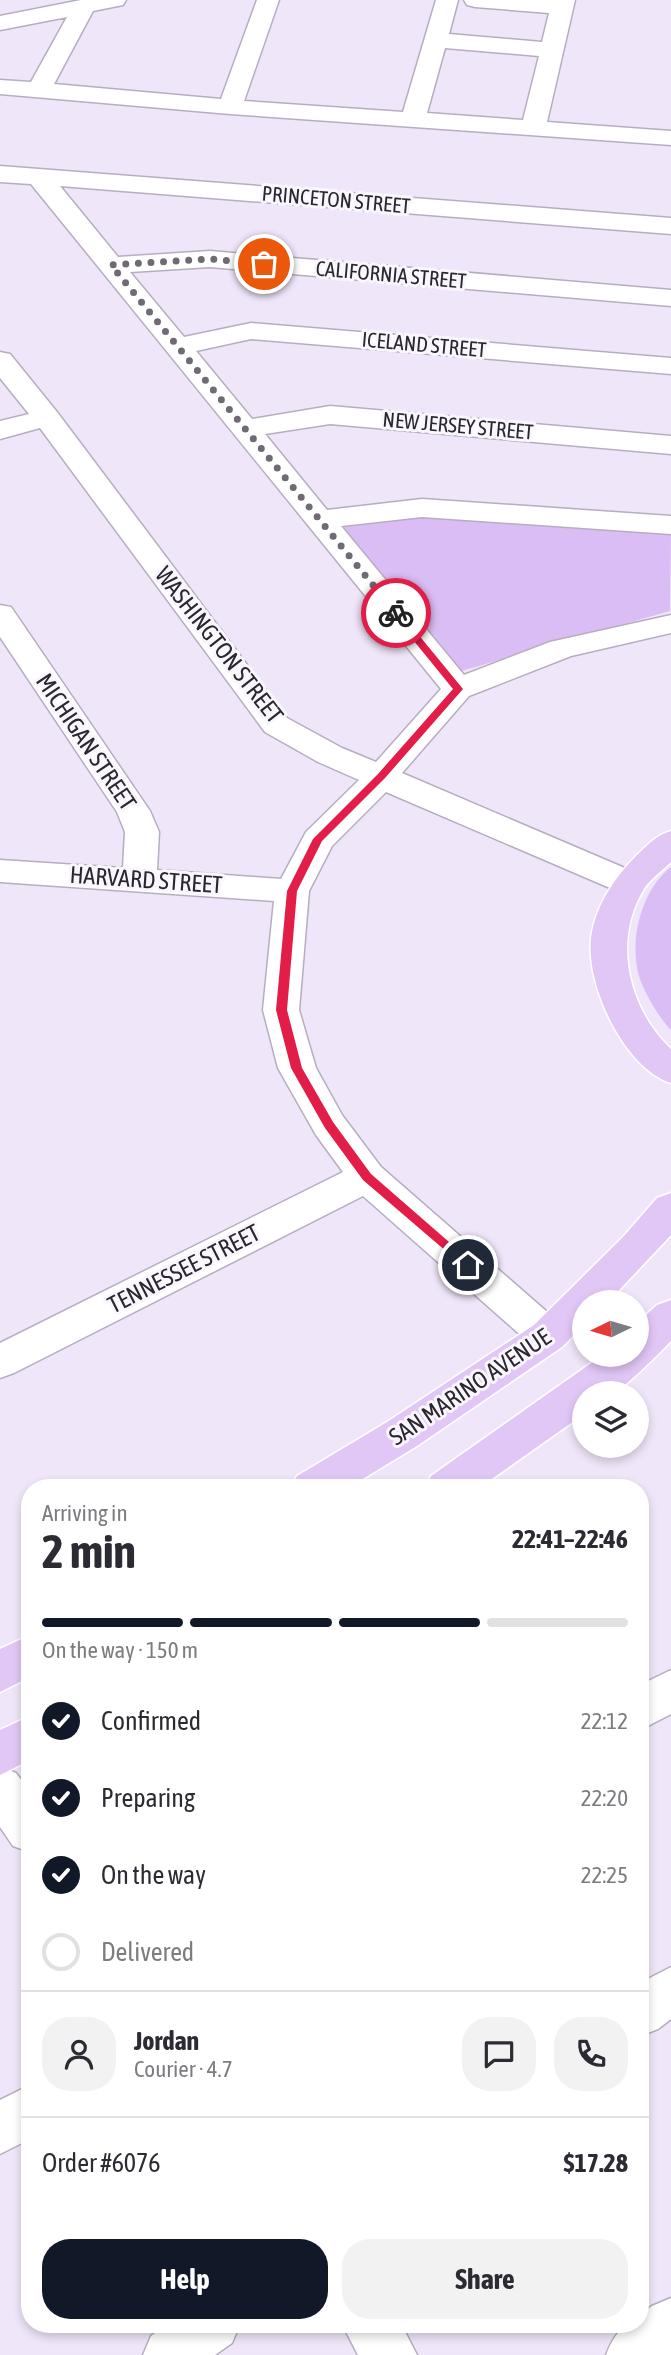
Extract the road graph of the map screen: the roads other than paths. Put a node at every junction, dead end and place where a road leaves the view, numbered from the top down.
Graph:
1 (116, 0) edge
2 (268, 0) edge
3 (447, 0) edge
4 (475, 0) edge
5 (563, 3) edge
6 (83, 8) junction
7 (0, 23) edge
8 (434, 40) junction
9 (551, 50) junction
10 (0, 87) edge
11 (39, 90) junction
12 (230, 107) junction
13 (413, 119) junction
14 (533, 128) junction
15 (671, 138) edge
16 (0, 174) edge
17 (38, 176) junction
18 (671, 226) edge
19 (111, 265) junction
20 (671, 299) edge
21 (178, 346) junction
22 (0, 360) edge
23 (671, 366) edge
24 (47, 418) junction
25 (246, 429) junction
26 (0, 430) edge
27 (671, 445) edge
28 (320, 520) junction
29 (671, 525) edge
30 (0, 614) edge
31 (671, 624) edge
32 (458, 689) junction
33 (382, 776) junction
34 (671, 842) edge
35 (0, 870) edge
36 (139, 880) junction
37 (629, 883) junction
38 (292, 891) junction
39 (671, 1070) edge
40 (367, 1177) junction
41 (671, 1208) edge
42 (671, 1316) edge
43 (548, 1336) junction
44 (649, 1337) edge
45 (1, 1360) edge
46 (617, 1367) edge
47 (328, 1479) edge
48 (459, 1479) edge
49 (21, 1659) edge
50 (0, 1672) edge
51 (671, 1690) edge
52 (649, 1704) edge
53 (21, 1741) edge
54 (0, 1754) edge
55 (0, 1788) edge
56 (21, 1818) edge
57 (671, 1990) edge
58 (649, 2006) edge
59 (21, 2116) edge
60 (0, 2129) edge
61 (671, 2325) edge
62 (200, 2333) edge
63 (375, 2333) edge
64 (170, 2355) edge
65 (390, 2355) edge
66 (633, 2355) edge

1 - 6 street
2 - 12 street
3 - 8 street
4 - 5 street
5 - 9 street
6 - 7 street
6 - 11 street
8 - 9 street
8 - 13 street
9 - 14 street
10 - 11 street
11 - 12 street
12 - 13 street
13 - 14 street
14 - 15 street
16 - 17 street, PRINCETON STREET
17 - 18 street, PRINCETON STREET
17 - 19 street
19 - 20 street, CALIFORNIA STREET
19 - 21 street
21 - 23 street, ICELAND STREET
21 - 25 street
22 - 24 street, WASHINGTON STREET
24 - 26 street
24 - 33 street, WASHINGTON STREET
25 - 27 street, NEW JERSEY STREET
25 - 28 street
28 - 29 street
28 - 32 street
30 - 36 street, MICHIGAN STREET
31 - 32 street
32 - 33 street
33 - 37 street, WASHINGTON STREET
33 - 38 street
34 - 37 main road
35 - 36 street, HARVARD STREET
36 - 38 street, HARVARD STREET
37 - 39 main road
38 - 40 street
40 - 43 street
40 - 45 street, TENNESSEE STREET
41 - 43 main road, SAN MARINO AVENUE
42 - 44 main road
43 - 47 main road, SAN MARINO AVENUE
46 - 48 main road
49 - 50 main road
51 - 52 street
53 - 54 main road
55 - 56 street
57 - 58 street
59 - 60 street
61 - 66 street
62 - 64 street
63 - 65 street

